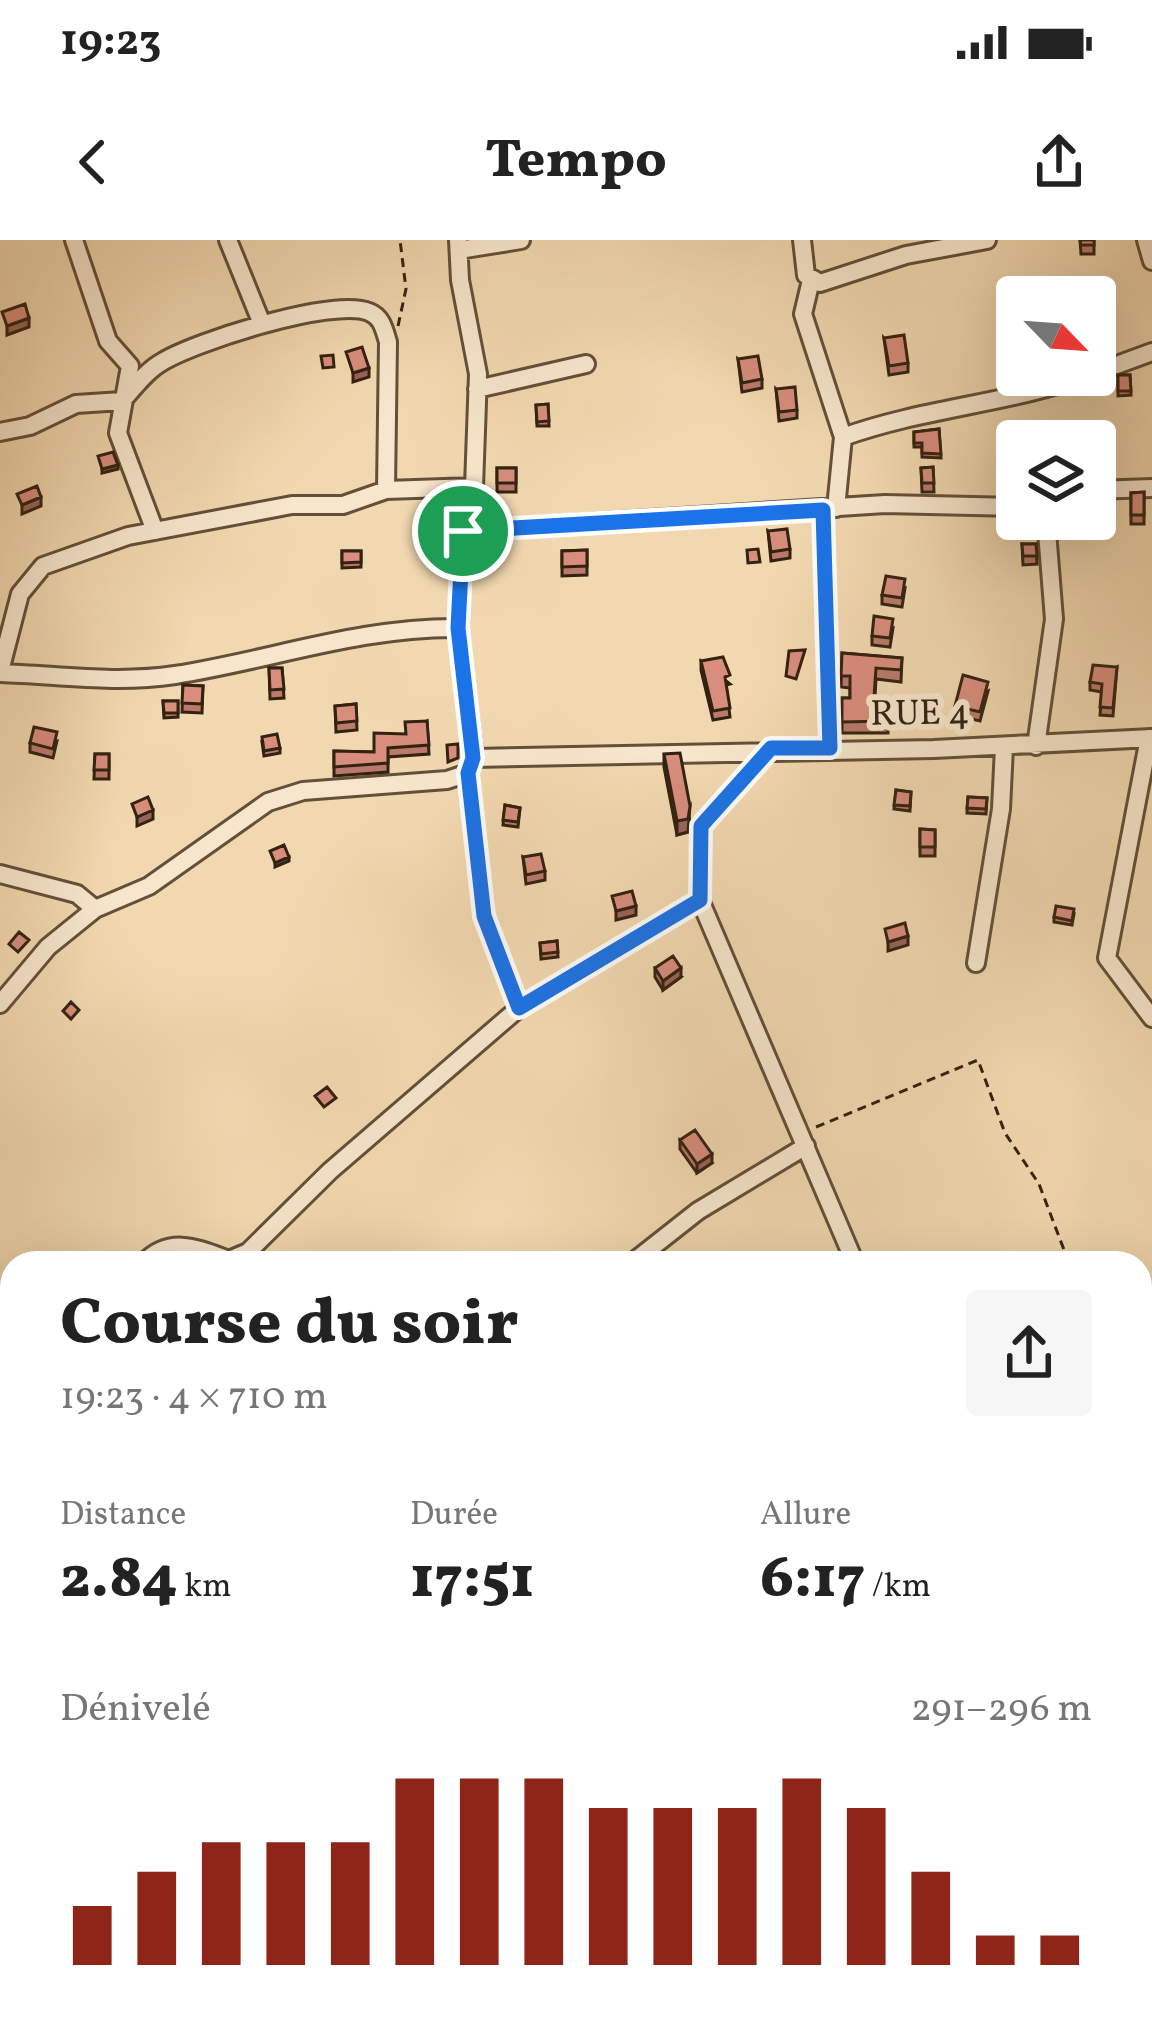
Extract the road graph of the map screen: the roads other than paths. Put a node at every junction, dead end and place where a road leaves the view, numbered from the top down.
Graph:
1 (74, 240) edge
2 (228, 240) edge
3 (521, 240) edge
4 (802, 240) edge
5 (987, 240) edge
6 (1146, 240) edge
7 (459, 245) edge
8 (1152, 261) edge
9 (812, 280) junction
10 (262, 324) junction
11 (1152, 352) edge
12 (586, 364) dead end
13 (1116, 365) edge
14 (477, 389) junction
15 (1019, 396) edge
16 (122, 401) junction
17 (0, 432) edge
18 (843, 437) junction
19 (473, 487) junction
20 (1152, 488) edge
21 (1116, 489) edge
22 (386, 490) junction
23 (996, 507) edge
24 (830, 509) junction
25 (155, 531) junction
26 (463, 531) junction
27 (1048, 540) edge
28 (458, 628) junction
29 (0, 672) edge
30 (1150, 738) edge
31 (1036, 746) junction
32 (1004, 747) junction
33 (771, 748) junction
34 (830, 748) junction
35 (471, 765) junction
36 (0, 874) edge
37 (700, 900) junction
38 (94, 909) junction
39 (976, 963) dead end
40 (0, 1004) edge
41 (519, 1008) junction
42 (1152, 1018) edge
43 (803, 1140) junction
44 (161, 1251) edge
45 (201, 1251) edge
46 (249, 1251) edge
47 (648, 1251) edge
48 (850, 1251) edge

1 - 16 street
2 - 10 street
3 - 7 street
4 - 9 street
5 - 9 street
6 - 8 street
7 - 14 street
9 - 18 street
10 - 16 street
10 - 22 street
11 - 13 street
12 - 14 street
14 - 19 street
15 - 18 street
16 - 17 street
16 - 25 street
18 - 24 street
19 - 22 street
19 - 26 street
20 - 21 street
22 - 25 street
23 - 24 street
24 - 26 street
24 - 34 street
25 - 29 street
26 - 28 street
27 - 31 street
28 - 29 street
28 - 35 street
30 - 31 street, RUE 4
30 - 42 street
31 - 32 street, RUE 4
32 - 34 street, RUE 4
32 - 39 street
33 - 34 street, RUE 4
33 - 35 street, RUE 4
33 - 37 street
35 - 38 street, RUE 4
35 - 41 street
36 - 38 street
37 - 41 street
37 - 43 street
38 - 40 street, RUE 4
41 - 46 street
43 - 47 street
43 - 48 street
44 - 45 street

